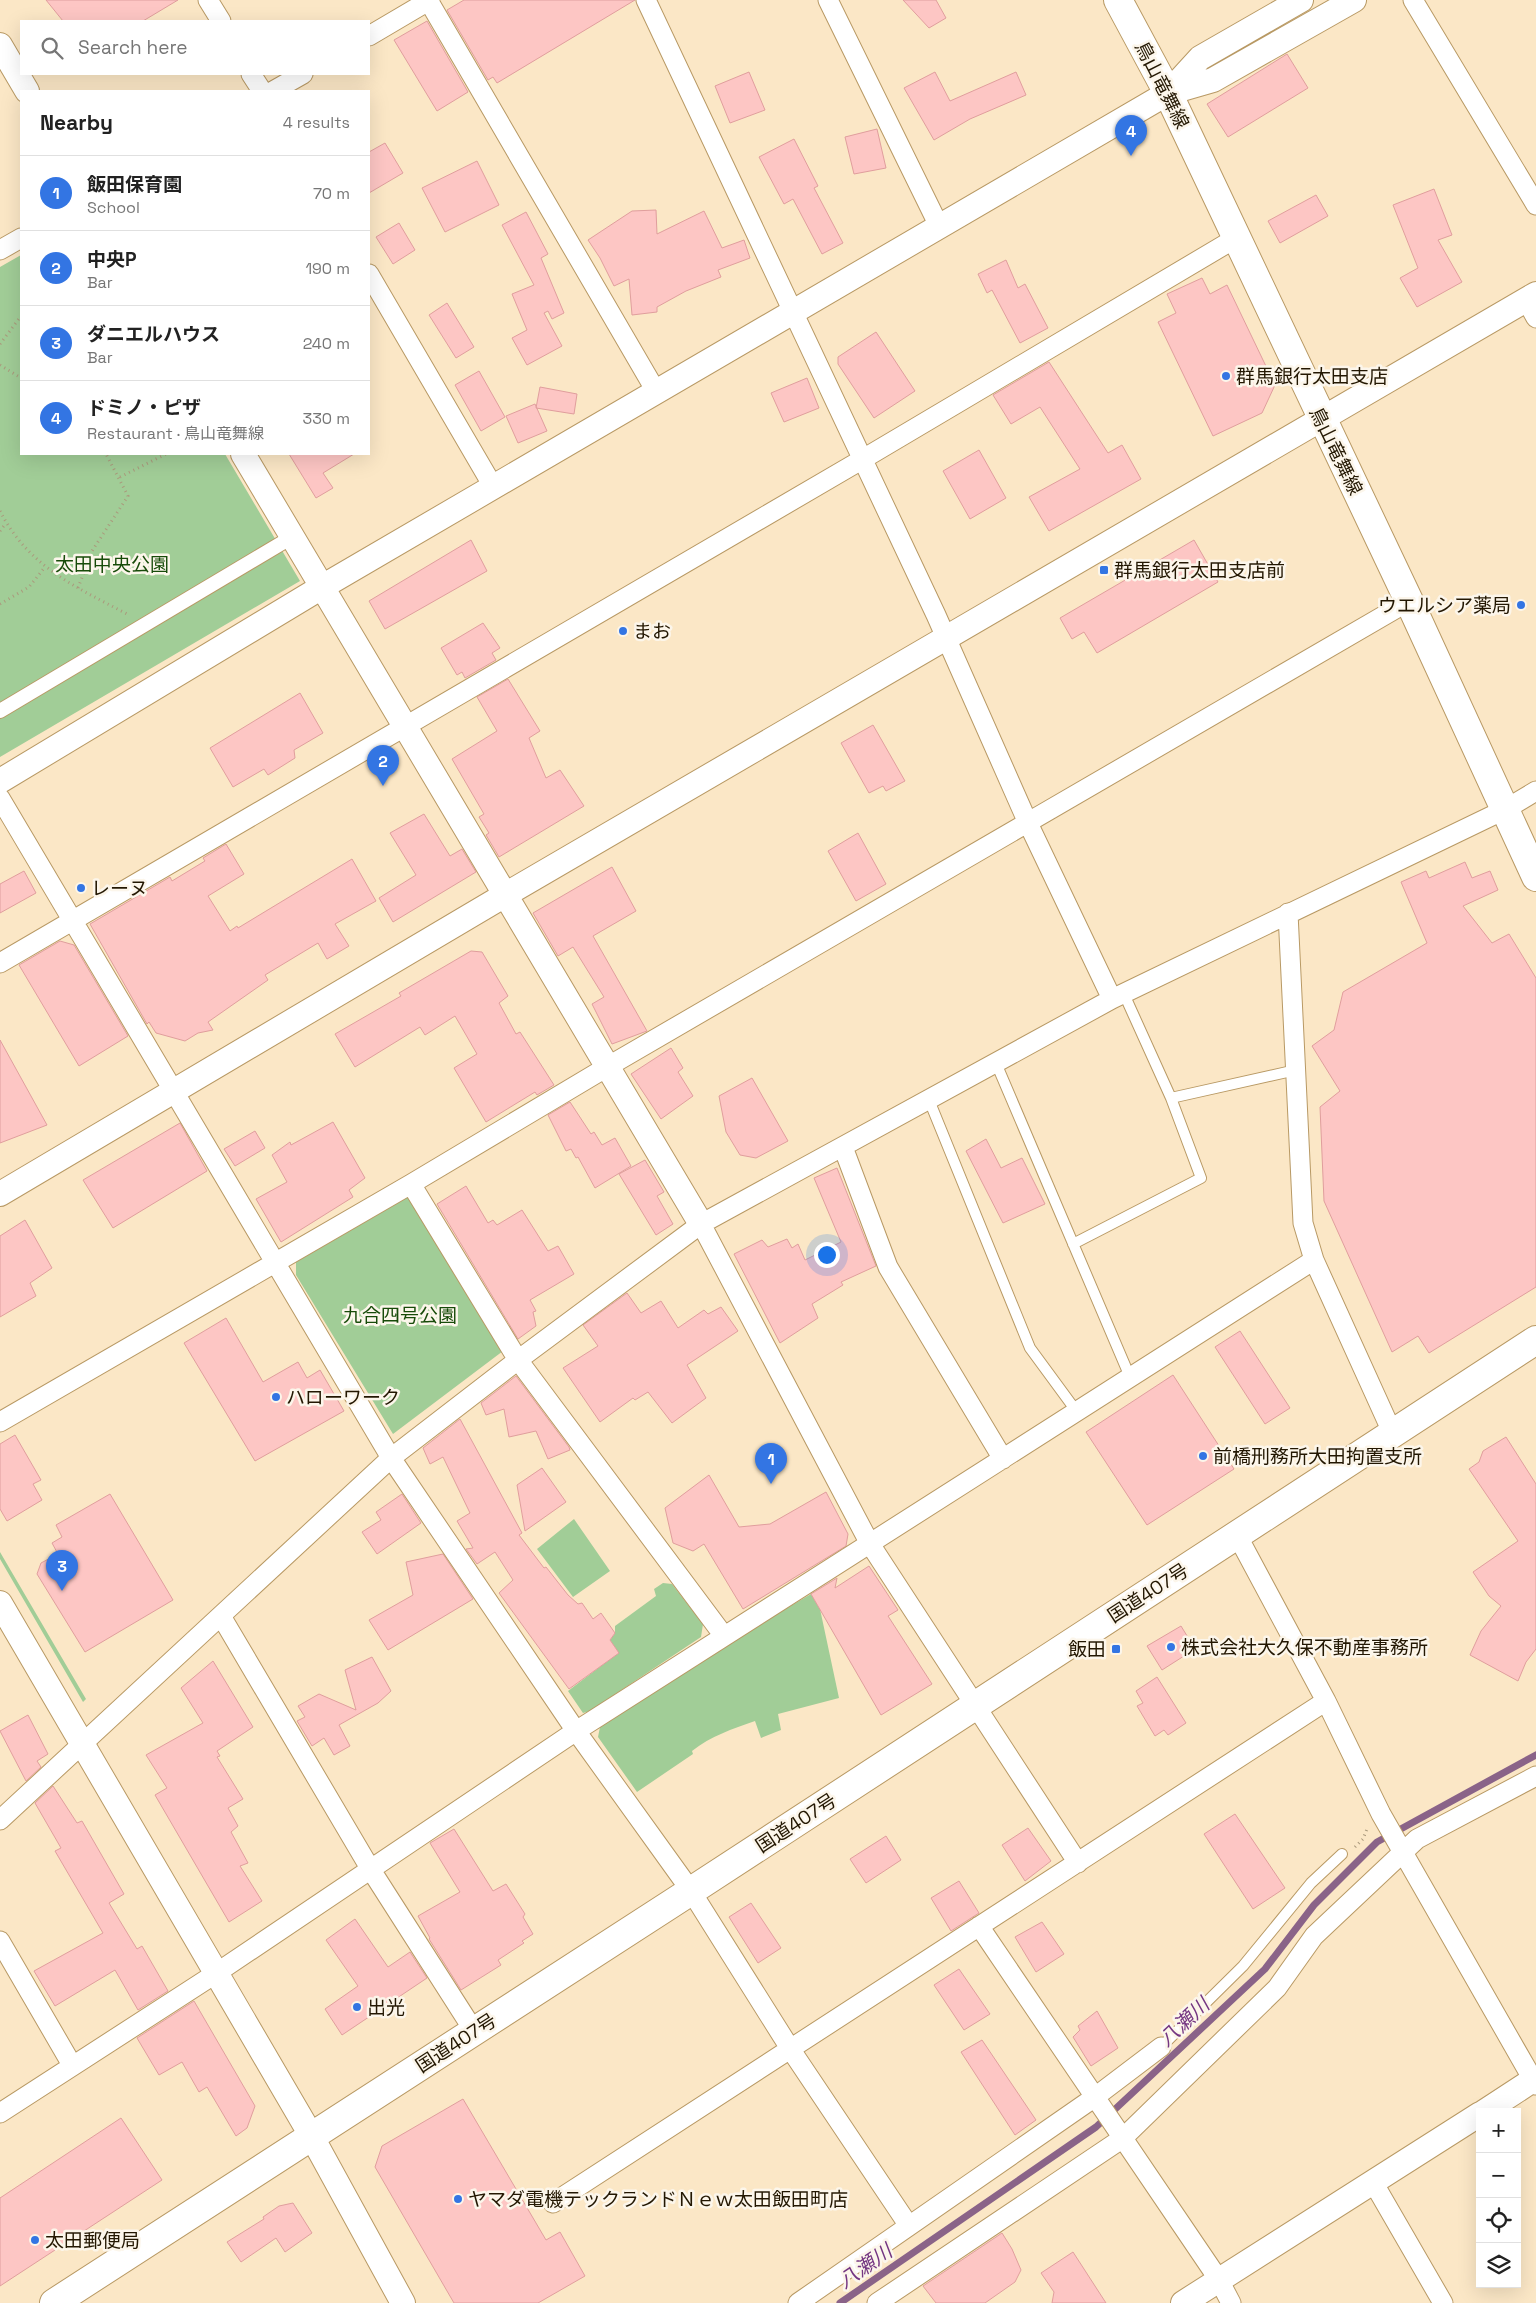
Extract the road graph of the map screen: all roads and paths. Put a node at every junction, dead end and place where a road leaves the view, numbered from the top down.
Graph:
1 (208, 0) edge
2 (428, 0) edge
3 (646, 0) edge
4 (828, 0) edge
5 (1118, 0) edge
6 (1301, 0) edge
7 (1354, 0) edge
8 (1413, 0) edge
9 (219, 20) edge
10 (370, 35) edge
11 (0, 45) edge
12 (252, 75) edge
13 (301, 75) edge
14 (26, 90) edge
15 (261, 90) edge
16 (275, 90) edge
17 (1168, 93) junction
18 (1536, 205) edge
19 (940, 228) junction
20 (1236, 238) junction
21 (20, 239) edge
22 (0, 250) edge
23 (370, 276) edge
24 (1533, 304) edge
25 (794, 311) junction
26 (20, 317) edge
27 (0, 344) edge
28 (0, 365) edge
29 (20, 377) edge
30 (657, 393) junction
31 (1322, 421) junction
32 (107, 455) edge
33 (164, 455) edge
34 (244, 455) edge
35 (864, 459) junction
36 (120, 477) junction
37 (494, 488) junction
38 (0, 511) edge
39 (6, 523) junction
40 (0, 530) edge
41 (292, 537) junction
42 (45, 567) junction
43 (322, 587) junction
44 (78, 588) junction
45 (1409, 601) junction
46 (0, 604) edge
47 (147, 624) junction
48 (948, 638) junction
49 (0, 711) edge
50 (404, 726) junction
51 (0, 781) edge
52 (1536, 791) edge
53 (0, 798) edge
54 (1506, 809) junction
55 (1028, 823) junction
56 (1536, 877) edge
57 (504, 895) junction
58 (1288, 913) junction
59 (72, 920) junction
60 (0, 963) edge
61 (1118, 997) junction
62 (996, 1063) junction
63 (607, 1067) junction
64 (1296, 1070) junction
65 (172, 1092) junction
66 (1171, 1098) junction
67 (929, 1100) junction
68 (842, 1147) junction
69 (411, 1184) junction
70 (0, 1194) edge
71 (701, 1224) junction
72 (1073, 1244) junction
73 (1314, 1260) junction
74 (276, 1261) junction
75 (1536, 1340) edge
76 (518, 1360) junction
77 (1130, 1377) junction
78 (1077, 1412) junction
79 (0, 1422) edge
80 (1392, 1432) junction
81 (391, 1458) junction
82 (1003, 1459) junction
83 (1237, 1536) junction
84 (870, 1544) junction
85 (0, 1603) edge
86 (221, 1616) junction
87 (724, 1636) junction
88 (1326, 1702) junction
89 (976, 1706) junction
90 (576, 1731) junction
91 (83, 1746) junction
92 (1536, 1776) edge
93 (0, 1820) edge
94 (1369, 1822) dead end
95 (1403, 1852) junction
96 (1342, 1854) joint
97 (1078, 1863) junction
98 (371, 1870) junction
99 (691, 1891) junction
100 (979, 1926) junction
101 (0, 1941) edge
102 (215, 1974) junction
103 (474, 2032) junction
104 (1160, 2047) joint
105 (792, 2050) junction
106 (72, 2065) junction
107 (1535, 2081) edge
108 (1097, 2100) junction
109 (1491, 2108) edge
110 (0, 2112) edge
111 (1476, 2117) edge
112 (1119, 2132) junction
113 (312, 2137) junction
114 (1373, 2182) junction
115 (553, 2203) dead end
116 (909, 2226) junction
117 (1219, 2280) junction
118 (54, 2303) edge
119 (403, 2303) edge
120 (798, 2303) edge
121 (877, 2303) edge
122 (1183, 2303) edge
123 (1231, 2303) edge
124 (1443, 2303) edge

1 - 9 street
2 - 10 street
2 - 30 street
3 - 25 street
4 - 19 street
5 - 17 main road, 鳥山竜舞線
6 - 17 street
7 - 17 street
8 - 18 street
11 - 14 street
12 - 15 street
13 - 16 street
17 - 19 street
17 - 20 main road, 鳥山竜舞線
19 - 25 street
20 - 31 main road, 鳥山竜舞線
20 - 35 street
21 - 22 street
23 - 37 street
24 - 31 street
25 - 30 street
25 - 35 street
26 - 27 path
28 - 29 path
30 - 37 street
31 - 45 main road, 鳥山竜舞線
31 - 48 street
32 - 36 path
33 - 36 path
34 - 41 street
35 - 48 street
35 - 50 street
36 - 44 path
37 - 43 street
38 - 39 path
39 - 40 path
39 - 42 path
41 - 43 street
41 - 47 street
42 - 44 path
42 - 46 path
43 - 50 street
43 - 51 street
44 - 47 path
45 - 54 main road, 鳥山竜舞線
45 - 55 street
47 - 49 street
48 - 55 street
48 - 57 street
50 - 57 street
50 - 59 street
52 - 54 street
53 - 59 street
54 - 56 main road, 鳥山竜舞線
54 - 58 street
55 - 61 street
55 - 63 street
57 - 63 street
57 - 65 street
58 - 61 street
58 - 64 street
59 - 60 street
59 - 65 street
61 - 62 street
61 - 66 lane
62 - 67 street
62 - 72 lane
63 - 69 street
63 - 71 street
64 - 66 lane
64 - 73 street
65 - 70 street
65 - 74 street
66 - 72 lane
67 - 68 street
67 - 78 lane
68 - 71 street
68 - 82 street
69 - 74 street
69 - 76 street
71 - 76 street
71 - 84 street
72 - 77 lane
73 - 77 street
73 - 80 street
74 - 79 street
74 - 81 street
75 - 80 main road, 国道407号
76 - 81 street
76 - 87 street
77 - 78 street
78 - 82 street
80 - 83 main road, 国道407号
81 - 86 street
81 - 90 street
82 - 84 street
83 - 88 street
83 - 89 main road, 国道407号
84 - 87 street
84 - 89 street
85 - 91 street
86 - 91 street
86 - 98 street
87 - 90 street
88 - 95 street
88 - 97 street
89 - 97 street
89 - 99 main road, 国道407号
90 - 98 street
90 - 99 street
91 - 93 street
91 - 102 street
92 - 95 street
94 - 96 path
95 - 107 street
95 - 112 street
96 - 104 lane
97 - 100 street
98 - 102 street
98 - 103 street
99 - 103 main road, 国道407号
99 - 105 street
100 - 105 street
100 - 108 street
101 - 106 street
102 - 106 street
102 - 113 street
103 - 113 main road, 国道407号
104 - 108 street
105 - 115 street
105 - 116 street
106 - 110 street
107 - 109 street
108 - 112 street
108 - 116 street
111 - 114 street
112 - 117 street
112 - 121 street
113 - 118 main road, 国道407号
113 - 119 street
114 - 117 street
114 - 124 street
116 - 120 street
117 - 122 street
117 - 123 street

